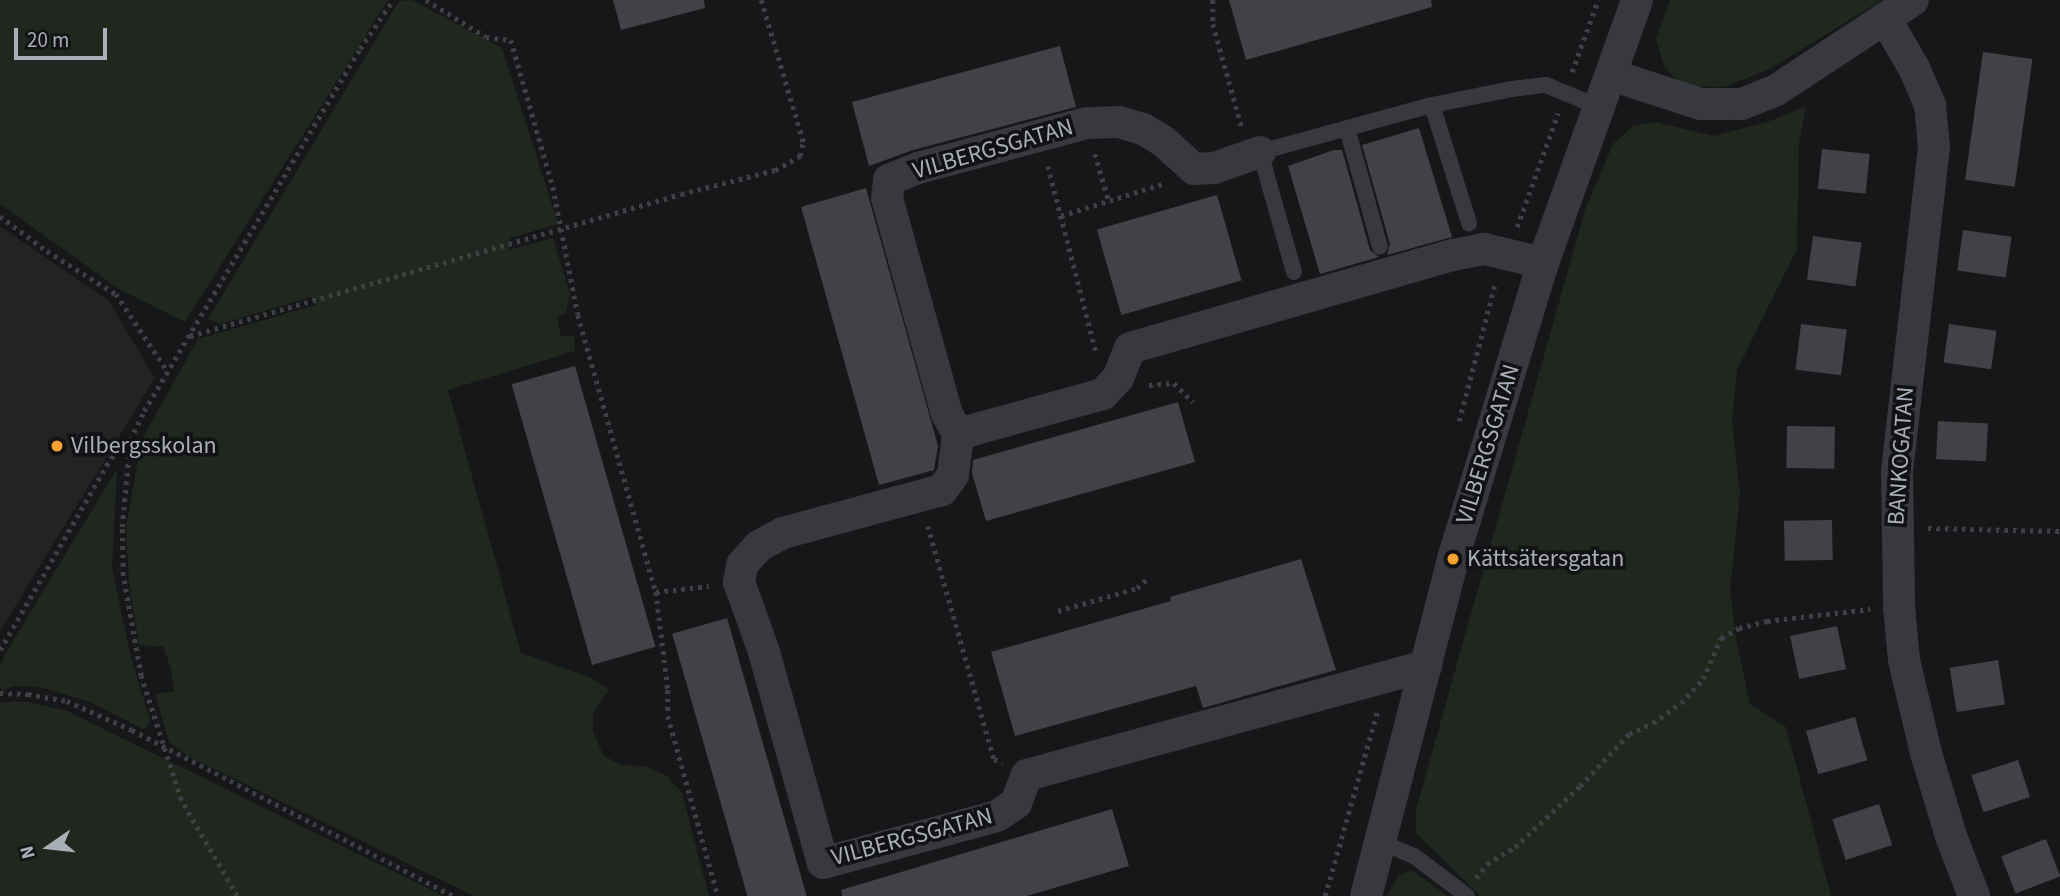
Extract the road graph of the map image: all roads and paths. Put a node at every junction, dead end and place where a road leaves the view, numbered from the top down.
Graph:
1 (393, 0) edge
2 (426, 0) edge
3 (761, 0) edge
4 (1213, 0) edge
5 (1637, 0) edge
6 (1913, 0) edge
7 (1885, 18) junction
8 (1611, 75) junction
9 (1432, 105) junction
10 (1599, 107) junction
11 (1087, 123) junction
12 (1347, 128) junction
13 (1040, 135) junction
14 (1254, 154) junction
15 (1194, 169) junction
16 (1109, 202) junction
17 (0, 216) edge
18 (1061, 216) junction
19 (1469, 223) dead end
20 (561, 229) junction
21 (1380, 247) dead end
22 (1543, 263) junction
23 (1294, 272) dead end
24 (190, 336) junction
25 (1130, 348) junction
26 (168, 372) junction
27 (1103, 394) junction
28 (1193, 401) dead end
29 (958, 434) junction
30 (130, 440) junction
31 (918, 496) junction
32 (1895, 528) junction
33 (2060, 531) edge
34 (1146, 580) dead end
35 (739, 582) junction
36 (656, 592) junction
37 (1899, 606) junction
38 (1058, 611) dead end
39 (0, 650) edge
40 (1426, 666) junction
41 (0, 694) edge
42 (166, 750) junction
43 (1027, 775) junction
44 (1381, 842) junction
45 (1465, 895) edge
46 (237, 896) edge
47 (453, 896) edge
48 (718, 896) edge
49 (1366, 896) edge
50 (1974, 896) edge

1 - 24 path
2 - 20 path
3 - 20 path
4 - 14 path
5 - 8 street, VILBERGSGATAN
6 - 7 street
7 - 8 street
7 - 32 street, BANKOGATAN
8 - 10 street, VILBERGSGATAN
9 - 10 lane
9 - 12 lane
9 - 19 lane
10 - 22 street, VILBERGSGATAN
11 - 13 street, VILBERGSGATAN
11 - 15 street, VILBERGSGATAN
11 - 16 path
12 - 14 lane
12 - 21 lane
13 - 18 path
13 - 29 street, VILBERGSGATAN
14 - 15 street
14 - 23 lane
15 - 16 path
16 - 18 path
17 - 26 path
18 - 25 path
20 - 24 path
20 - 36 path
22 - 25 street
22 - 40 street, VILBERGSGATAN
24 - 26 path
25 - 27 street
26 - 30 path
27 - 28 path
27 - 29 street
29 - 31 street
30 - 39 path
30 - 42 path
31 - 35 street
31 - 43 path
32 - 33 path
32 - 37 street, BANKOGATAN
34 - 38 path
35 - 36 path
35 - 43 street, VILBERGSGATAN
36 - 48 path
37 - 45 path
37 - 50 street, BANKOGATAN
40 - 43 street
40 - 44 street, VILBERGSGATAN
41 - 42 path
42 - 46 path
42 - 47 path
44 - 45 lane
44 - 49 street, VILBERGSGATAN

